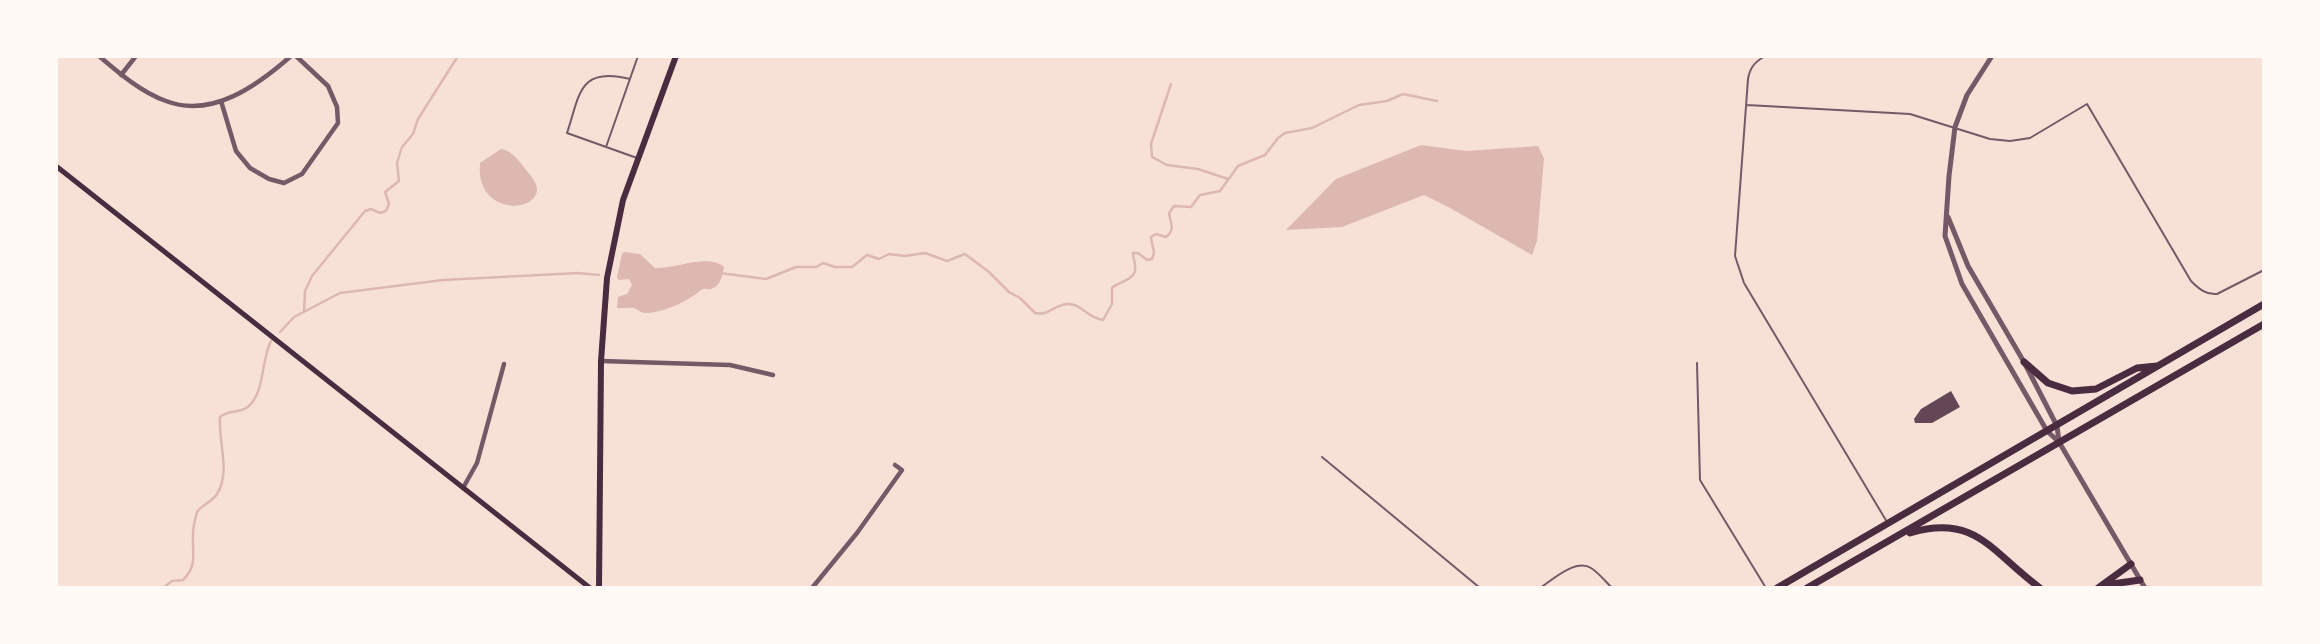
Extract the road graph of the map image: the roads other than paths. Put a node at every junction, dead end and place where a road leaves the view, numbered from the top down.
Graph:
1 (99, 56) edge
2 (136, 56) edge
3 (293, 56) edge
4 (638, 56) edge
5 (676, 56) edge
6 (1765, 56) edge
7 (1992, 56) edge
8 (121, 75) junction
9 (630, 79) junction
10 (221, 101) junction
11 (1747, 105) junction
12 (1955, 127) junction
13 (606, 147) junction
14 (638, 159) junction
15 (56, 166) edge
16 (1947, 216) junction
17 (2264, 270) edge
18 (2264, 304) edge
19 (2264, 324) edge
20 (601, 361) junction
21 (2024, 362) junction
22 (1697, 363) dead end
23 (504, 364) dead end
24 (2161, 366) junction
25 (772, 375) dead end
26 (2057, 426) junction
27 (2047, 431) junction
28 (2059, 442) junction
29 (1322, 457) dead end
30 (895, 465) dead end
31 (463, 488) junction
32 (1888, 523) junction
33 (1896, 537) junction
34 (2131, 564) junction
35 (2140, 580) junction
36 (2101, 587) edge
37 (590, 588) edge
38 (599, 588) edge
39 (812, 588) edge
40 (1480, 588) edge
41 (1540, 588) edge
42 (1612, 588) edge
43 (1766, 588) edge
44 (1777, 588) edge
45 (1807, 588) edge
46 (2040, 588) edge
47 (2145, 588) edge

1 - 8 street
2 - 8 street
3 - 10 street
3 - 10 street
4 - 9 lane
5 - 14 main road
6 - 11 lane
7 - 12 street
8 - 10 street
9 - 13 lane
9 - 13 lane
11 - 12 lane
11 - 32 lane
12 - 16 street
12 - 17 lane
13 - 14 lane
14 - 20 main road
15 - 31 main road
16 - 21 street
16 - 27 street
18 - 24 highway
19 - 28 highway
20 - 25 street
20 - 38 main road
21 - 24 highway
21 - 26 street
22 - 43 lane
23 - 31 street
24 - 26 highway
26 - 27 highway
26 - 28 street
27 - 28 street
27 - 32 highway
28 - 33 highway
28 - 34 street
29 - 40 lane
30 - 39 street
31 - 37 main road
32 - 44 highway
33 - 45 highway
33 - 46 highway
34 - 35 street
34 - 36 highway
35 - 36 highway
35 - 47 street
41 - 42 lane

